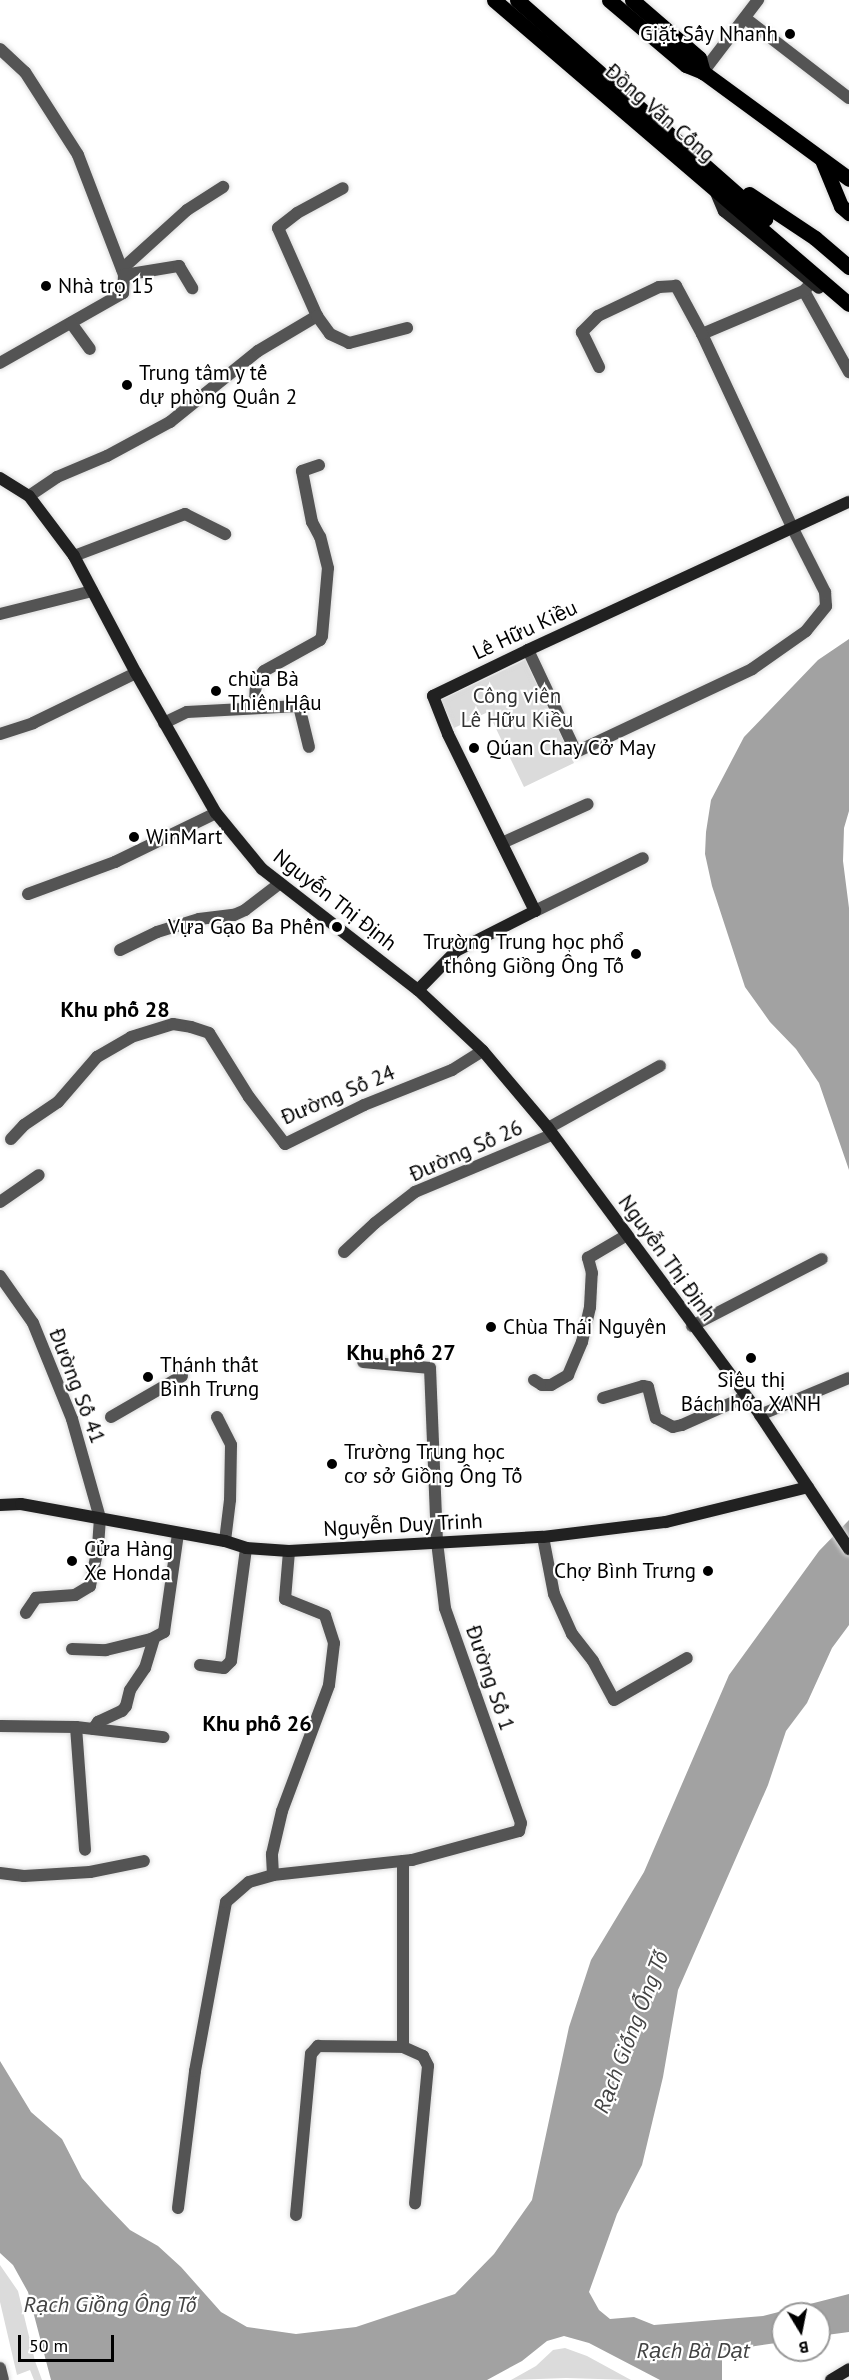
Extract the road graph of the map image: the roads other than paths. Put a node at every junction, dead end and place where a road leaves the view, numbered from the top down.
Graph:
1 (494, 0) edge
2 (518, 0) edge
3 (609, 0) edge
4 (632, 0) edge
5 (758, 0) edge
6 (745, 18) junction
7 (0, 49) edge
8 (703, 72) junction
9 (849, 98) edge
10 (821, 159) junction
11 (709, 167) junction
12 (849, 179) edge
13 (223, 187) dead end
14 (714, 187) junction
15 (343, 188) dead end
16 (845, 210) edge
17 (799, 257) junction
18 (849, 267) edge
19 (123, 272) junction
20 (808, 286) junction
21 (192, 288) dead end
22 (849, 292) edge
23 (849, 304) edge
24 (849, 314) edge
25 (317, 316) junction
26 (71, 323) junction
27 (407, 328) dead end
28 (702, 334) junction
29 (90, 350) dead end
30 (0, 363) edge
31 (599, 367) dead end
32 (849, 372) edge
33 (319, 465) dead end
34 (0, 478) edge
35 (29, 496) junction
36 (849, 502) edge
37 (792, 528) junction
38 (225, 534) dead end
39 (74, 556) junction
40 (92, 591) junction
41 (0, 614) edge
42 (528, 650) junction
43 (136, 673) junction
44 (255, 707) junction
45 (164, 723) junction
46 (0, 734) edge
47 (309, 747) dead end
48 (588, 804) dead end
49 (216, 813) junction
50 (502, 843) junction
51 (643, 858) dead end
52 (280, 883) junction
53 (28, 894) dead end
54 (535, 911) junction
55 (120, 950) dead end
56 (418, 990) junction
57 (483, 1051) junction
58 (660, 1066) dead end
59 (550, 1131) junction
60 (11, 1138) dead end
61 (39, 1175) dead end
62 (0, 1202) edge
63 (627, 1234) junction
64 (344, 1252) dead end
65 (822, 1259) dead end
66 (0, 1276) edge
67 (692, 1326) junction
68 (363, 1362) dead end
69 (182, 1376) dead end
70 (849, 1378) edge
71 (534, 1380) dead end
72 (745, 1397) junction
73 (603, 1398) dead end
74 (760, 1415) junction
75 (111, 1417) dead end
76 (217, 1417) dead end
77 (808, 1487) junction
78 (0, 1505) edge
79 (100, 1518) junction
80 (178, 1534) junction
81 (543, 1537) junction
82 (225, 1541) junction
83 (436, 1542) junction
84 (246, 1548) junction
85 (849, 1549) edge
86 (289, 1551) junction
87 (26, 1613) dead end
88 (154, 1638) junction
89 (72, 1649) dead end
90 (687, 1658) dead end
91 (200, 1665) dead end
92 (0, 1726) edge
93 (75, 1727) junction
94 (93, 1729) junction
95 (163, 1737) dead end
96 (85, 1850) dead end
97 (144, 1861) dead end
98 (403, 1861) junction
99 (0, 1873) edge
100 (273, 1875) junction
101 (404, 2048) junction
102 (415, 2203) dead end
103 (178, 2208) dead end
104 (296, 2215) dead end
105 (0, 2368) edge
106 (849, 2368) edge
107 (834, 2378) edge
108 (3, 2380) edge

1 - 14 main road, Đồng Văn Cống
2 - 11 main road, Đồng Văn Cống
3 - 8 main road
4 - 8 main road
5 - 6 street
6 - 8 street
6 - 9 street
7 - 19 street
8 - 10 main road
10 - 12 main road
10 - 16 main road
11 - 14 main road
11 - 17 main road, Đồng Văn Cống
11 - 18 main road
13 - 19 street
14 - 17 main road, Đồng Văn Cống
14 - 20 main road
15 - 25 street
17 - 22 main road
17 - 23 main road
19 - 21 street
19 - 26 street
20 - 24 main road
20 - 28 street
20 - 32 street
25 - 27 street
25 - 35 street
26 - 29 street
26 - 30 street
28 - 31 street
28 - 37 street
33 - 44 street
34 - 35 main road, Nguyễn Thị Định
35 - 39 main road, Nguyễn Thị Định
36 - 37 main road, Lê Hữu Kiều
37 - 42 main road, Lê Hữu Kiều
37 - 42 street
38 - 39 street
39 - 40 main road, Nguyễn Thị Định
40 - 41 street
40 - 43 main road, Nguyễn Thị Định
42 - 50 main road, Lê Hữu Kiều
43 - 45 main road, Nguyễn Thị Định
43 - 46 street
44 - 45 street
44 - 47 street
45 - 49 main road, Nguyễn Thị Định
48 - 50 street
49 - 52 main road, Nguyễn Thị Định
49 - 53 street
50 - 54 main road, Lê Hữu Kiều
51 - 54 street
52 - 55 street
52 - 56 main road, Nguyễn Thị Định
54 - 56 main road
56 - 57 main road, Nguyễn Thị Định
57 - 59 main road, Nguyễn Thị Định
57 - 60 street, Đường Số 24
58 - 59 street, Đường Số 26
59 - 63 main road, Nguyễn Thị Định
59 - 64 street, Đường Số 26
61 - 62 street
63 - 67 main road, Nguyễn Thị Định
63 - 71 street
65 - 67 street
66 - 79 street, Đường Số 41
67 - 72 main road, Nguyễn Thị Định
68 - 83 street, Đường Số 1
69 - 75 street
70 - 74 street
72 - 73 street
72 - 74 main road, Nguyễn Thị Định
74 - 77 main road, Nguyễn Thị Định
76 - 82 street
77 - 81 main road, Nguyễn Duy Trinh
77 - 85 main road, Nguyễn Thị Định
78 - 79 main road, Nguyễn Duy Trinh
79 - 80 main road, Nguyễn Duy Trinh
79 - 87 street, Đường Số 41
80 - 82 main road, Nguyễn Duy Trinh
80 - 88 street
81 - 83 main road, Nguyễn Duy Trinh
81 - 90 street
82 - 84 main road, Nguyễn Duy Trinh
83 - 86 main road, Nguyễn Duy Trinh
83 - 98 street, Đường Số 1
84 - 86 main road, Nguyễn Duy Trinh
84 - 91 street
86 - 100 street
88 - 89 street
88 - 94 street
92 - 93 street
93 - 94 street
93 - 96 street
94 - 95 street
97 - 99 street
98 - 100 street
98 - 101 street
100 - 103 street
101 - 102 street
101 - 104 street
105 - 108 street
106 - 107 main road

